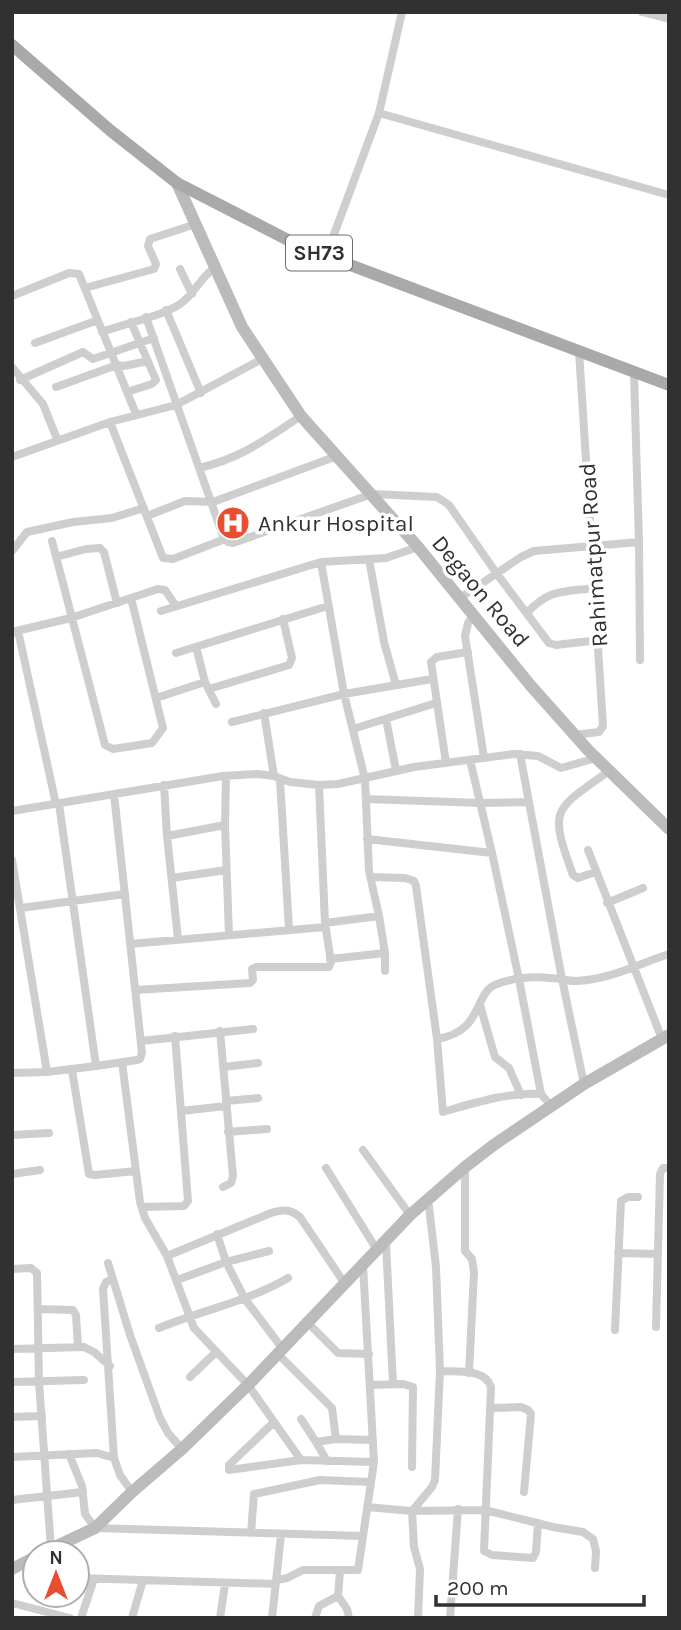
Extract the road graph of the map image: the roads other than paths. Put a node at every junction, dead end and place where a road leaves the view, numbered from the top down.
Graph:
1 (402, 12) edge
2 (642, 12) edge
3 (669, 19) edge
4 (12, 45) edge
5 (379, 113) junction
6 (177, 183) junction
7 (669, 195) edge
8 (196, 224) junction
9 (327, 256) junction
10 (215, 268) junction
11 (180, 269) dead end
12 (85, 288) junction
13 (192, 294) junction
14 (12, 296) edge
15 (166, 310) junction
16 (146, 317) junction
17 (98, 320) junction
18 (131, 322) junction
19 (102, 331) junction
20 (154, 338) junction
21 (140, 342) junction
22 (35, 343) dead end
23 (579, 351) junction
24 (111, 352) junction
25 (262, 359) junction
26 (148, 361) junction
27 (117, 365) junction
28 (12, 368) edge
29 (634, 373) junction
30 (20, 380) junction
31 (669, 385) edge
32 (56, 387) dead end
33 (127, 392) junction
34 (201, 393) junction
35 (177, 405) junction
36 (136, 414) junction
37 (301, 416) junction
38 (110, 422) junction
39 (57, 439) junction
40 (337, 456) junction
41 (12, 457) edge
42 (200, 468) junction
43 (372, 494) junction
44 (213, 502) junction
45 (145, 512) junction
46 (225, 539) junction
47 (52, 541) dead end
48 (639, 542) junction
49 (591, 545) junction
50 (418, 547) junction
51 (12, 551) edge
52 (56, 557) junction
53 (369, 559) junction
54 (321, 562) junction
55 (497, 574) junction
56 (595, 589) junction
57 (131, 598) junction
58 (460, 598) junction
59 (117, 603) junction
60 (176, 606) junction
61 (328, 606) junction
62 (161, 611) dead end
63 (527, 613) junction
64 (474, 614) junction
65 (71, 618) junction
66 (283, 619) junction
67 (15, 632) edge
68 (599, 640) junction
69 (195, 647) junction
70 (468, 652) junction
71 (176, 653) dead end
72 (639, 660) dead end
73 (432, 679) junction
74 (396, 685) junction
75 (207, 686) junction
76 (344, 694) junction
77 (156, 698) junction
78 (436, 703) junction
79 (216, 704) dead end
80 (264, 713) junction
81 (386, 719) junction
82 (232, 722) dead end
83 (353, 729) junction
84 (575, 735) junction
85 (520, 754) junction
86 (484, 758) junction
87 (596, 758) junction
88 (470, 760) junction
89 (446, 763) junction
90 (396, 770) junction
91 (609, 771) junction
92 (226, 776) junction
93 (277, 778) junction
94 (365, 779) junction
95 (164, 785) junction
96 (319, 785) junction
97 (114, 793) junction
98 (366, 799) junction
99 (529, 802) junction
100 (481, 803) junction
101 (57, 804) junction
102 (12, 811) edge
103 (225, 825) junction
104 (669, 829) edge
105 (167, 836) junction
106 (367, 839) junction
107 (587, 850) dead end
108 (492, 853) junction
109 (12, 860) edge
110 (226, 870) junction
111 (595, 872) junction
112 (371, 877) junction
113 (172, 878) junction
114 (643, 888) dead end
115 (15, 891) edge
116 (125, 894) junction
117 (73, 901) junction
118 (607, 903) junction
119 (21, 908) junction
120 (379, 916) junction
121 (325, 925) junction
122 (289, 929) junction
123 (229, 935) junction
124 (178, 939) junction
125 (130, 943) junction
126 (385, 953) junction
127 (669, 954) edge
128 (330, 959) junction
129 (632, 968) junction
130 (385, 971) dead end
131 (519, 979) junction
132 (562, 979) junction
133 (135, 989) junction
134 (480, 1005) junction
135 (253, 1029) dead end
136 (220, 1031) junction
137 (175, 1036) junction
138 (665, 1037) edge
139 (438, 1039) junction
140 (141, 1041) junction
141 (122, 1062) junction
142 (258, 1063) dead end
143 (96, 1066) junction
144 (223, 1067) junction
145 (72, 1070) junction
146 (47, 1072) junction
147 (12, 1073) edge
148 (584, 1084) junction
149 (521, 1094) junction
150 (541, 1094) junction
151 (258, 1098) dead end
152 (226, 1103) junction
153 (552, 1107) junction
154 (181, 1111) junction
155 (267, 1129) dead end
156 (228, 1132) junction
157 (49, 1133) dead end
158 (12, 1135) edge
159 (363, 1150) dead end
160 (465, 1167) junction
161 (327, 1168) dead end
162 (669, 1168) edge
163 (40, 1170) dead end
164 (136, 1171) junction
165 (12, 1174) edge
166 (223, 1187) dead end
167 (638, 1197) dead end
168 (428, 1198) junction
169 (142, 1207) junction
170 (410, 1215) junction
171 (217, 1234) junction
172 (381, 1246) junction
173 (269, 1251) dead end
174 (618, 1253) junction
175 (658, 1254) junction
176 (167, 1256) junction
177 (226, 1262) junction
178 (108, 1264) dead end
179 (363, 1265) junction
180 (12, 1269) edge
181 (288, 1278) dead end
182 (111, 1279) junction
183 (177, 1280) junction
184 (345, 1283) junction
185 (245, 1299) junction
186 (38, 1309) junction
187 (189, 1316) junction
188 (306, 1321) junction
189 (656, 1327) dead end
190 (159, 1328) dead end
191 (615, 1330) dead end
192 (78, 1347) junction
193 (12, 1349) edge
194 (39, 1349) junction
195 (280, 1351) junction
196 (215, 1353) junction
197 (369, 1354) junction
198 (110, 1366) junction
199 (440, 1371) junction
200 (470, 1373) junction
201 (190, 1377) dead end
202 (84, 1380) dead end
203 (12, 1382) edge
204 (39, 1382) junction
205 (393, 1384) junction
206 (248, 1385) junction
207 (370, 1385) junction
208 (492, 1408) junction
209 (42, 1416) junction
210 (12, 1417) edge
211 (301, 1419) dead end
212 (275, 1422) junction
213 (336, 1439) junction
214 (373, 1440) junction
215 (316, 1442) junction
216 (183, 1449) junction
217 (69, 1454) junction
218 (45, 1456) junction
219 (12, 1457) edge
220 (114, 1458) junction
221 (301, 1460) junction
222 (327, 1461) junction
223 (374, 1462) junction
224 (412, 1467) dead end
225 (370, 1482) junction
226 (83, 1492) junction
227 (132, 1492) junction
228 (524, 1492) dead end
229 (48, 1496) junction
230 (12, 1500) edge
231 (367, 1507) junction
232 (458, 1509) junction
233 (485, 1510) junction
234 (412, 1511) junction
235 (538, 1523) junction
236 (95, 1528) junction
237 (251, 1533) junction
238 (281, 1535) junction
239 (363, 1536) junction
240 (44, 1539) edge
241 (72, 1539) edge
242 (595, 1568) dead end
243 (340, 1571) junction
244 (91, 1579) edge
245 (94, 1579) junction
246 (142, 1580) junction
247 (277, 1582) junction
248 (225, 1584) junction
249 (338, 1596) junction
250 (12, 1603) edge
251 (71, 1618) edge
252 (81, 1618) edge
253 (132, 1618) edge
254 (220, 1618) edge
255 (272, 1618) edge
256 (315, 1618) edge
257 (349, 1618) edge
258 (418, 1618) edge
259 (450, 1618) edge

1 - 5 street
2 - 3 street
4 - 6 main road, SH73
5 - 7 street
5 - 9 street
6 - 8 street, Degaon Road
6 - 9 main road, SH73
8 - 10 street, Degaon Road
8 - 12 street
9 - 23 main road, SH73
10 - 13 street
10 - 25 street, Degaon Road
11 - 13 street
12 - 14 street
12 - 17 street
13 - 15 street
15 - 16 street
15 - 34 street
16 - 18 street
16 - 20 street
17 - 19 street
17 - 22 street
18 - 19 street
18 - 21 street
19 - 24 street
20 - 21 street
20 - 35 street
21 - 24 street
21 - 26 street
23 - 29 main road, SH73
23 - 49 street, Rahimatpur Road
24 - 27 street
24 - 30 street
25 - 34 street
25 - 37 street, Degaon Road
26 - 27 street
26 - 33 street
27 - 32 street
27 - 33 street
28 - 30 street
29 - 31 main road, SH73
29 - 48 street
30 - 39 street
33 - 36 street
34 - 35 street
35 - 36 street
35 - 42 street
36 - 38 street
37 - 40 street, Degaon Road
37 - 42 street
38 - 39 street
38 - 45 street
39 - 41 street
40 - 43 street, Degaon Road
40 - 44 street
42 - 44 street
43 - 46 street
43 - 50 street, Degaon Road
43 - 55 street
44 - 45 street
44 - 46 street
45 - 46 street
45 - 51 street
47 - 52 street
48 - 49 street
48 - 72 street
49 - 55 street
49 - 56 street, Rahimatpur Road
50 - 53 street
50 - 58 street, Degaon Road
52 - 59 street
52 - 65 street
53 - 54 street
53 - 74 street
54 - 60 street
54 - 61 street
55 - 58 street
55 - 63 street
56 - 63 street
56 - 68 street, Rahimatpur Road
57 - 59 street
57 - 60 street
57 - 77 street
58 - 64 street, Degaon Road
59 - 65 street
60 - 62 street
61 - 66 street
61 - 76 street
63 - 68 street
64 - 70 street
64 - 84 street, Degaon Road
65 - 67 street
65 - 77 street
66 - 69 street
66 - 75 street
67 - 101 street
68 - 84 street, Rahimatpur Road
69 - 71 street
69 - 75 street
70 - 73 street
70 - 86 street
73 - 74 street
73 - 78 street
74 - 76 street
75 - 77 street
75 - 79 street
76 - 80 street
76 - 83 street
78 - 81 street
78 - 89 street
80 - 82 street
80 - 93 street
81 - 83 street
81 - 90 street
83 - 94 street
84 - 87 street, Degaon Road
85 - 86 street
85 - 87 street
85 - 99 street
86 - 88 street
87 - 91 street, Degaon Road
88 - 89 street
88 - 100 street
89 - 90 street
90 - 94 street
91 - 104 street, Degaon Road
91 - 111 street
92 - 93 street
92 - 95 street
92 - 103 street
93 - 96 street
93 - 122 street
94 - 96 street
94 - 98 street
95 - 97 street
95 - 105 street
96 - 121 street
97 - 101 street
97 - 116 street
98 - 100 street
98 - 106 street
99 - 100 street
99 - 132 street
100 - 108 street
101 - 102 street
101 - 117 street
103 - 105 street
103 - 110 street
105 - 113 street
106 - 108 street
106 - 112 street
107 - 111 street
108 - 131 street
109 - 115 street
110 - 113 street
110 - 123 street
111 - 118 street
112 - 120 street
112 - 139 street
113 - 124 street
114 - 118 street
115 - 119 street
116 - 117 street
116 - 125 street
117 - 119 street
117 - 143 street
118 - 129 street
119 - 146 street
120 - 121 street
120 - 126 street
121 - 122 street
121 - 128 street
122 - 123 street
123 - 124 street
124 - 125 street
125 - 133 street
126 - 128 street
126 - 130 street
127 - 129 street
128 - 133 street
129 - 132 street
129 - 138 street
131 - 132 street
131 - 134 street
131 - 150 street
132 - 148 street
133 - 140 street
134 - 139 street
134 - 149 street
135 - 136 street
136 - 137 street
136 - 144 street
137 - 140 street
137 - 154 street
138 - 148 street
139 - 149 street
140 - 141 street
141 - 143 street
141 - 164 street
142 - 144 street
143 - 145 street
144 - 152 street
145 - 146 street
145 - 164 street
146 - 147 street
148 - 153 street
149 - 150 street
150 - 153 street
151 - 152 street
152 - 154 street
152 - 156 street
153 - 160 street
154 - 169 street
155 - 156 street
156 - 166 street
157 - 158 street
159 - 170 street
160 - 168 street
160 - 200 street
161 - 172 street
162 - 175 street
163 - 165 street
164 - 169 street
167 - 174 street
168 - 170 street
168 - 199 street
169 - 176 street
170 - 172 street
171 - 176 street
171 - 177 street
171 - 184 street
172 - 179 street
172 - 205 street
173 - 177 street
174 - 175 street
174 - 191 street
175 - 189 street
176 - 183 street
177 - 183 street
177 - 185 street
178 - 182 street
179 - 184 street
179 - 197 street
180 - 186 street
181 - 185 street
182 - 198 street
182 - 216 street
183 - 187 street
184 - 188 street
185 - 187 street
185 - 195 street
186 - 192 street
186 - 194 street
187 - 190 street
187 - 196 street
188 - 195 street
188 - 197 street
192 - 194 street
192 - 198 street
193 - 194 street
194 - 204 street
195 - 206 street
195 - 213 street
196 - 201 street
196 - 206 street
197 - 207 street
198 - 220 street
199 - 200 street
199 - 234 street
200 - 208 street
202 - 204 street
203 - 204 street
204 - 209 street
205 - 207 street
205 - 224 street
206 - 212 street
206 - 216 street
207 - 214 street
208 - 228 street
208 - 233 street
209 - 210 street
209 - 218 street
211 - 215 street
212 - 221 street
212 - 221 street
213 - 214 street
213 - 215 street
214 - 223 street
215 - 222 street
216 - 227 street
217 - 218 street
217 - 220 street
217 - 226 street
218 - 219 street
218 - 229 street
220 - 227 street
221 - 222 street
222 - 223 street
223 - 225 street
225 - 231 street
225 - 237 street
226 - 229 street
226 - 236 street
227 - 236 street
229 - 230 street
229 - 240 street
231 - 234 street
231 - 239 street
232 - 233 street
232 - 234 street
232 - 259 street
233 - 235 street
233 - 235 street
234 - 258 street
235 - 242 street
236 - 237 street
236 - 241 street
237 - 238 street
238 - 239 street
238 - 247 street
239 - 243 street
243 - 247 street
243 - 249 street
244 - 245 street
245 - 246 street
245 - 252 street
246 - 248 street
246 - 253 street
247 - 248 street
247 - 255 street
248 - 254 street
249 - 256 street
249 - 257 street
250 - 251 street

